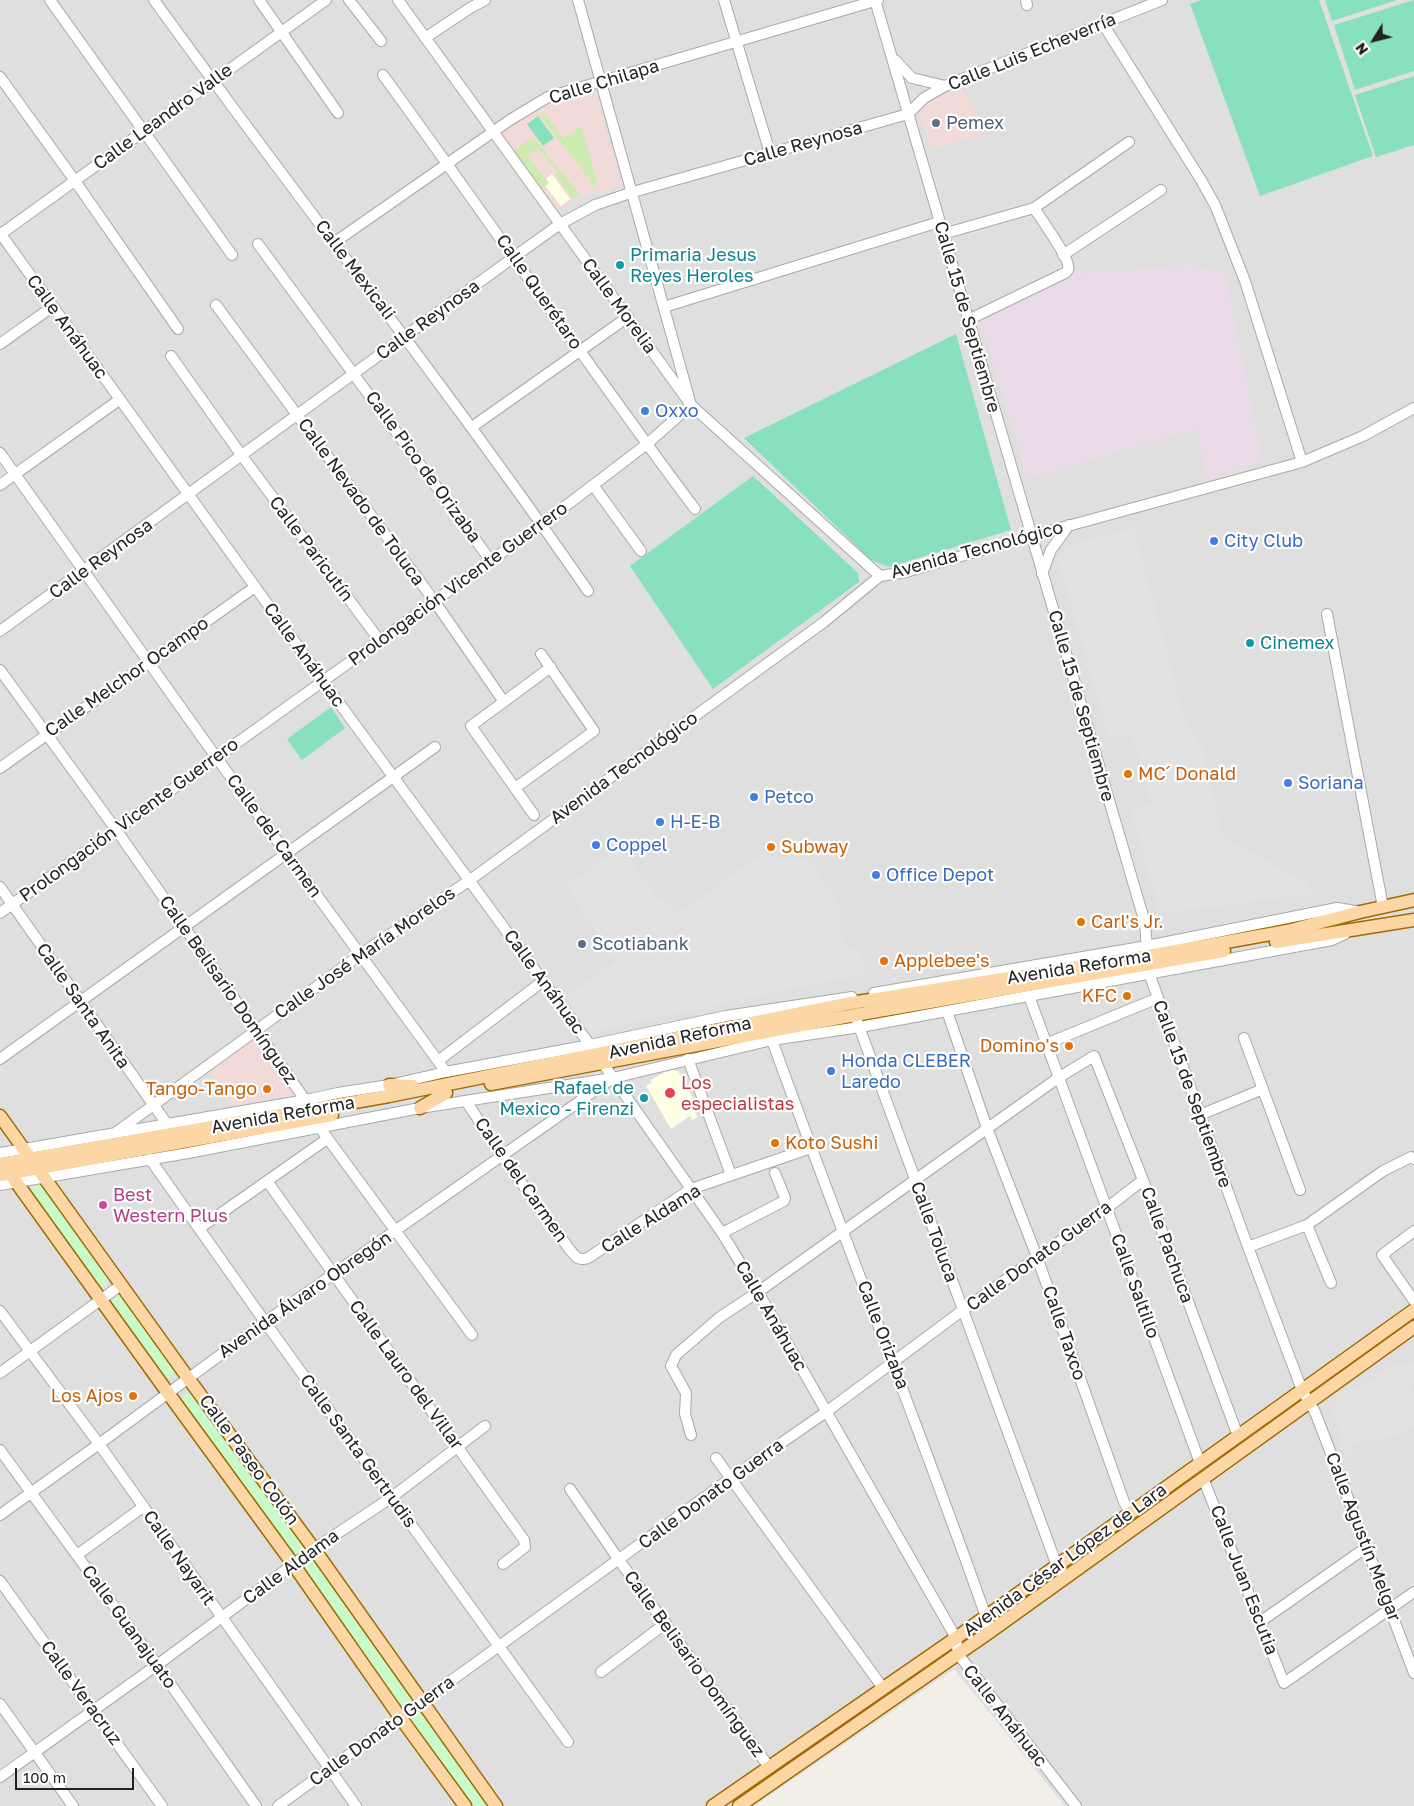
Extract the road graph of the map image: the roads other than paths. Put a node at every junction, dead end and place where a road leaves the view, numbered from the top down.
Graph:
1 (50, 0) edge
2 (154, 0) edge
3 (259, 0) edge
4 (326, 0) edge
5 (349, 0) edge
6 (398, 0) edge
7 (485, 0) edge
8 (578, 0) edge
9 (724, 0) edge
10 (876, 0) edge
11 (1162, 0) edge
12 (1103, 24) junction
13 (282, 32) junction
14 (425, 38) junction
15 (382, 40) dead end
16 (737, 43) junction
17 (892, 57) junction
18 (383, 75) dead end
19 (0, 77) edge
20 (602, 81) junction
21 (213, 82) junction
22 (945, 86) junction
23 (338, 113) dead end
24 (908, 114) junction
25 (145, 131) junction
26 (494, 132) junction
27 (1129, 142) dead end
28 (770, 153) junction
29 (448, 164) junction
30 (75, 181) junction
31 (1161, 190) dead end
32 (633, 192) junction
33 (1034, 208) junction
34 (939, 222) junction
35 (560, 224) junction
36 (0, 234) edge
37 (943, 234) junction
38 (335, 242) junction
39 (258, 244) dead end
40 (232, 255) dead end
41 (1063, 255) junction
42 (514, 257) junction
43 (216, 305) dead end
44 (52, 306) junction
45 (664, 307) junction
46 (628, 317) junction
47 (968, 320) junction
48 (178, 329) dead end
49 (405, 337) junction
50 (0, 344) edge
51 (580, 350) junction
52 (170, 356) dead end
53 (354, 374) junction
54 (119, 400) junction
55 (691, 405) junction
56 (1414, 408) edge
57 (297, 415) junction
58 (472, 428) junction
59 (647, 444) junction
60 (0, 452) edge
61 (242, 456) junction
62 (1302, 462) junction
63 (16, 474) junction
64 (0, 485) edge
65 (593, 485) junction
66 (188, 495) junction
67 (694, 509) dead end
68 (542, 524) junction
69 (1069, 525) junction
70 (1031, 536) junction
71 (641, 551) dead end
72 (491, 561) junction
73 (84, 571) junction
74 (1042, 574) junction
75 (880, 576) junction
76 (255, 587) junction
77 (588, 591) dead end
78 (435, 602) junction
79 (1327, 614) dead end
80 (0, 631) edge
81 (380, 641) junction
82 (541, 654) dead end
83 (149, 662) junction
84 (550, 667) junction
85 (0, 670) edge
86 (323, 681) junction
87 (504, 702) junction
88 (46, 734) junction
89 (435, 747) dead end
90 (216, 758) junction
91 (0, 768) edge
92 (394, 777) junction
93 (514, 788) junction
94 (534, 815) dead end
95 (117, 831) junction
96 (286, 853) junction
97 (470, 880) junction
98 (0, 887) edge
99 (1414, 900) edge
100 (12, 904) junction
101 (1383, 907) junction
102 (0, 913) edge
103 (1414, 920) edge
104 (184, 928) junction
105 (360, 955) junction
106 (1148, 960) junction
107 (543, 981) junction
108 (1029, 996) junction
109 (1158, 998) junction
110 (80, 1002) junction
111 (854, 1011) junction
112 (947, 1011) junction
113 (256, 1029) junction
114 (745, 1036) junction
115 (1244, 1038) dead end
116 (772, 1040) junction
117 (1046, 1044) junction
118 (596, 1054) junction
119 (0, 1059) edge
120 (688, 1059) junction
121 (438, 1061) junction
122 (446, 1072) junction
123 (613, 1078) junction
124 (1058, 1078) junction
125 (389, 1085) junction
126 (442, 1089) junction
127 (1263, 1089) junction
128 (466, 1101) junction
129 (153, 1106) junction
130 (420, 1108) junction
131 (312, 1115) junction
132 (1200, 1115) junction
133 (0, 1116) edge
134 (167, 1124) junction
135 (987, 1128) junction
136 (115, 1133) junction
137 (327, 1139) junction
138 (811, 1148) junction
139 (502, 1156) junction
140 (150, 1158) junction
141 (1414, 1159) edge
142 (33, 1163) junction
143 (4, 1167) edge
144 (775, 1173) dead end
145 (731, 1175) junction
146 (267, 1180) junction
147 (915, 1180) junction
148 (1143, 1180) junction
149 (0, 1185) edge
150 (691, 1189) junction
151 (1300, 1190) dead end
152 (1107, 1208) junction
153 (1307, 1225) junction
154 (200, 1228) junction
155 (1414, 1231) edge
156 (395, 1232) junction
157 (844, 1232) junction
158 (722, 1233) junction
159 (1248, 1246) junction
160 (576, 1258) joint
161 (1037, 1258) junction
162 (333, 1275) junction
163 (1331, 1283) dead end
164 (121, 1285) junction
165 (758, 1292) junction
166 (100, 1300) junction
167 (1414, 1301) edge
168 (963, 1310) junction
169 (1414, 1310) edge
170 (0, 1311) edge
171 (265, 1322) junction
172 (1414, 1327) edge
173 (472, 1335) dead end
174 (29, 1352) junction
175 (894, 1362) junction
176 (0, 1373) edge
177 (188, 1378) junction
178 (1302, 1390) junction
179 (168, 1393) junction
180 (1310, 1402) junction
181 (826, 1412) junction
182 (485, 1426) dead end
183 (691, 1435) dead end
184 (1238, 1436) junction
185 (99, 1444) junction
186 (457, 1446) junction
187 (0, 1450) edge
188 (716, 1458) dead end
189 (1200, 1463) junction
190 (732, 1478) junction
191 (1203, 1478) junction
192 (570, 1489) dead end
193 (31, 1492) junction
194 (392, 1496) junction
195 (143, 1507) junction
196 (1130, 1514) junction
197 (0, 1515) edge
198 (1367, 1547) junction
199 (314, 1549) junction
200 (77, 1556) junction
201 (618, 1560) junction
202 (293, 1564) junction
203 (503, 1564) dead end
204 (1057, 1566) junction
205 (1065, 1577) junction
206 (0, 1581) edge
207 (1414, 1592) edge
208 (1390, 1609) junction
209 (986, 1617) junction
210 (222, 1618) junction
211 (1260, 1622) junction
212 (666, 1623) junction
213 (991, 1631) junction
214 (956, 1638) junction
215 (499, 1646) junction
216 (958, 1654) junction
217 (156, 1665) junction
218 (601, 1672) dead end
219 (1414, 1673) edge
220 (883, 1688) junction
221 (421, 1702) junction
222 (0, 1704) edge
223 (93, 1710) junction
224 (400, 1717) junction
225 (568, 1742) dead end
226 (34, 1752) junction
227 (769, 1767) junction
228 (330, 1769) junction
229 (0, 1777) edge
230 (73, 1806) edge
231 (162, 1806) edge
232 (256, 1806) edge
233 (278, 1806) edge
234 (356, 1806) edge
235 (465, 1806) edge
236 (496, 1806) edge
237 (713, 1806) edge
238 (739, 1806) edge
239 (1076, 1806) edge

1 - 25 street
2 - 21 street, Calle Mexicali
3 - 13 street
4 - 13 street, Calle Leandro Valle
5 - 15 street
6 - 14 street, Calle Morelia
7 - 14 street
8 - 20 street
9 - 16 street
10 - 16 street, Calle Chilapa
10 - 17 street, Calle 15 de Septiembre
11 - 12 street, Calle Luis Echeverría
12 - 22 street, Calle Luis Echeverría
12 - 62 street
13 - 21 street, Calle Leandro Valle
13 - 23 street
14 - 26 street, Calle Morelia
16 - 20 street, Calle Chilapa
16 - 28 street
17 - 22 street
17 - 24 street, Calle 15 de Septiembre
18 - 29 street, Calle Querétaro
19 - 30 street
20 - 26 street, Calle Chilapa
20 - 32 street
21 - 25 street, Calle Leandro Valle
21 - 38 street, Calle Mexicali
22 - 24 street, Calle Luis Echeverría
24 - 28 street, Calle Reynosa
24 - 34 street, Calle 15 de Septiembre
25 - 30 street, Calle Leandro Valle
25 - 40 street
26 - 29 street, Calle Chilapa
26 - 35 street, Calle Morelia
27 - 33 street
28 - 32 street, Calle Reynosa
29 - 38 street, Calle Chilapa
29 - 42 street, Calle Querétaro
30 - 36 street, Calle Leandro Valle
30 - 48 street
31 - 41 street
32 - 35 street, Calle Reynosa
32 - 45 street
33 - 37 street
33 - 41 street
34 - 37 street, Calle 15 de Septiembre
34 - 45 street
35 - 42 street, Calle Reynosa
35 - 46 street, Calle Morelia
36 - 44 street, Calle Anáhuac
37 - 47 street, Calle 15 de Septiembre
38 - 49 street, Calle Mexicali
39 - 53 street, Calle Pico de Orizaba
41 - 47 street
42 - 49 street, Calle Reynosa
42 - 51 street, Calle Querétaro
43 - 57 street, Calle Nevado de Toluca
44 - 50 street
44 - 54 street, Calle Anáhuac
45 - 55 street
46 - 51 street
46 - 55 street, Calle Morelia
47 - 70 street, Calle 15 de Septiembre
49 - 53 street, Calle Reynosa
49 - 58 street, Calle Mexicali
51 - 58 street
51 - 59 street, Calle Querétaro
52 - 61 street, Calle Paricutín
53 - 57 street, Calle Reynosa
53 - 72 street, Calle Pico de Orizaba
54 - 63 street
54 - 66 street, Calle Anáhuac
55 - 59 street, Prolongación Vicente Guerrero
55 - 75 street, Calle Morelia
56 - 62 street, Avenida Tecnológico
57 - 61 street, Calle Reynosa
57 - 78 street, Calle Nevado de Toluca
58 - 68 street, Calle Mexicali
59 - 65 street, Prolongación Vicente Guerrero
59 - 67 street, Calle Querétaro
60 - 63 street, Calle del Carmen
61 - 66 street, Calle Reynosa
61 - 81 street, Calle Paricutín
62 - 69 street, Avenida Tecnológico
63 - 64 street
63 - 73 street, Calle del Carmen
65 - 68 street, Prolongación Vicente Guerrero
65 - 71 street
66 - 73 street, Calle Reynosa
66 - 76 street, Calle Anáhuac
68 - 72 street, Prolongación Vicente Guerrero
68 - 77 street, Calle Mexicali
69 - 70 street, Avenida Tecnológico
69 - 74 street
70 - 74 street, Calle 15 de Septiembre
70 - 75 street, Avenida Tecnológico
72 - 78 street, Prolongación Vicente Guerrero
73 - 80 street, Calle Reynosa
73 - 83 street, Calle del Carmen
74 - 106 street, Calle 15 de Septiembre
75 - 97 street, Avenida Tecnológico
76 - 83 street, Calle Melchor Ocampo
76 - 86 street, Calle Anáhuac
78 - 81 street, Prolongación Vicente Guerrero
78 - 87 street, Calle Nevado de Toluca
79 - 101 street
81 - 86 street, Prolongación Vicente Guerrero
82 - 84 street
83 - 88 street, Calle Melchor Ocampo
83 - 90 street, Calle del Carmen
84 - 87 street
84 - 93 street
85 - 88 street, Calle Belisario Domínguez
86 - 90 street, Prolongación Vicente Guerrero
86 - 92 street, Calle Anáhuac
87 - 93 street
88 - 91 street, Calle Melchor Ocampo
88 - 95 street, Calle Belisario Domínguez
89 - 92 street
90 - 95 street, Prolongación Vicente Guerrero
90 - 96 street, Calle del Carmen
92 - 96 street
92 - 97 street, Calle Anáhuac
93 - 94 street
95 - 100 street, Prolongación Vicente Guerrero
95 - 104 street, Calle Belisario Domínguez
96 - 104 street
96 - 105 street, Calle del Carmen
97 - 105 street, Calle José María Morelos
97 - 107 street, Calle Anáhuac
98 - 100 street, Calle Santa Anita
99 - 101 main road, Avenida Reforma
100 - 102 street, Prolongación Vicente Guerrero
100 - 110 street, Calle Santa Anita
101 - 106 main road, Avenida Reforma
103 - 106 main road, Avenida Reforma
104 - 110 street
104 - 113 street, Calle Belisario Domínguez
105 - 113 street, Calle José María Morelos
105 - 121 street, Calle del Carmen
106 - 108 street, Avenida Reforma
106 - 109 street, Calle 15 de Septiembre
106 - 111 main road, Avenida Reforma
107 - 118 street, Calle Anáhuac
107 - 121 street
108 - 112 street, Avenida Reforma
108 - 117 street, Calle Saltillo
109 - 117 street
109 - 132 street, Calle 15 de Septiembre
110 - 119 street
110 - 129 street, Calle Santa Anita
111 - 112 street, Avenida Reforma
111 - 114 main road, Avenida Reforma
111 - 116 street, Avenida Reforma
111 - 118 main road, Avenida Reforma
111 - 147 street, Calle Toluca
112 - 135 street, Calle Taxco
113 - 129 street, Calle José María Morelos
113 - 131 street, Calle Belisario Domínguez
114 - 116 main road
114 - 118 main road, Avenida Reforma
115 - 127 street
116 - 120 street, Avenida Reforma
116 - 138 street, Calle Orizaba
117 - 124 street, Calle Saltillo
118 - 122 street, Avenida Reforma
118 - 123 street, Calle Anáhuac
118 - 126 main road, Avenida Reforma
120 - 123 street, Avenida Reforma
120 - 145 street
121 - 122 street, Calle del Carmen
122 - 125 street, Avenida Reforma
123 - 128 street, Avenida Reforma
123 - 139 street, Avenida Álvaro Obregón
123 - 150 street, Calle Anáhuac
124 - 135 street
124 - 148 street, Calle Pachuca
124 - 152 street, Calle Saltillo
125 - 126 main road
125 - 131 street, Avenida Reforma
126 - 130 main road
126 - 131 main road, Avenida Reforma
127 - 132 street
127 - 151 street
128 - 130 street, Avenida Reforma
128 - 139 street, Calle del Carmen
129 - 134 street, Calle Santa Anita
129 - 136 street, Calle José María Morelos
130 - 131 street, Avenida Reforma
131 - 134 street, Avenida Reforma
131 - 137 street, Calle Belisario Domínguez
131 - 140 street, Avenida Reforma
131 - 142 main road, Avenida Reforma
132 - 159 street, Calle 15 de Septiembre
133 - 142 main road, Calle Paseo Colón
134 - 136 street, Avenida Reforma
135 - 147 street
135 - 161 street, Calle Taxco
136 - 142 street, Avenida Reforma
137 - 146 street
137 - 156 street, Calle Belisario Domínguez
138 - 145 street, Calle Aldama
138 - 157 street, Calle Orizaba
139 - 156 street, Avenida Álvaro Obregón
139 - 160 street, Calle del Carmen
140 - 142 street, Avenida Reforma
140 - 154 street, Calle Santa Gertrudis
141 - 153 street
142 - 143 main road, Avenida Reforma
142 - 143 street, Avenida Reforma
142 - 164 main road, Calle Paseo Colón
143 - 149 street, Avenida Reforma
143 - 166 main road, Calle Paseo Colón
144 - 158 street
145 - 150 street, Calle Aldama
146 - 154 street
146 - 162 street, Calle Lauro del Villar
147 - 157 street
147 - 168 street, Calle Toluca
148 - 152 street, Calle Donato Guerra
148 - 184 street, Calle Pachuca
150 - 158 street, Calle Anáhuac
150 - 160 street, Calle Aldama
152 - 161 street, Calle Donato Guerra
152 - 189 street, Calle Saltillo
153 - 159 street
153 - 163 street
154 - 171 street, Calle Santa Gertrudis
155 - 167 street
156 - 162 street, Avenida Álvaro Obregón
156 - 173 street, Calle Belisario Domínguez
157 - 165 street
157 - 175 street, Calle Orizaba
158 - 165 street, Calle Anáhuac
159 - 178 street, Calle 15 de Septiembre
161 - 168 street, Calle Donato Guerra
161 - 196 street, Calle Taxco
162 - 171 street, Avenida Álvaro Obregón
162 - 186 street, Calle Lauro del Villar
164 - 166 street
164 - 177 main road, Calle Paseo Colón
165 - 181 street, Calle Anáhuac
165 - 183 street
166 - 174 street
166 - 179 main road, Calle Paseo Colón
168 - 175 street, Calle Donato Guerra
168 - 204 street, Calle Toluca
169 - 178 main road, Avenida César López de Lara
170 - 174 street, Calle Nayarit
171 - 177 street, Avenida Álvaro Obregón
171 - 194 street, Calle Santa Gertrudis
172 - 180 main road, Avenida César López de Lara
174 - 176 street
174 - 185 street, Calle Nayarit
175 - 181 street, Calle Donato Guerra
175 - 209 street, Calle Orizaba
177 - 179 street, Avenida Álvaro Obregón
177 - 199 main road, Calle Paseo Colón
178 - 180 street, Calle 15 de Septiembre
178 - 184 main road, Avenida César López de Lara
179 - 185 street, Avenida Álvaro Obregón
179 - 202 main road, Calle Paseo Colón
180 - 191 main road, Avenida César López de Lara
180 - 198 street, Calle Agustín Melgar
181 - 190 street, Calle Donato Guerra
181 - 214 street, Calle Anáhuac
182 - 186 street, Calle Aldama
184 - 189 main road, Avenida César López de Lara
185 - 193 street, Avenida Álvaro Obregón
185 - 195 street, Calle Nayarit
186 - 194 street, Calle Aldama
186 - 203 street, Calle Lauro del Villar
187 - 193 street, Calle Guanajuato
188 - 190 street
189 - 196 main road, Avenida César López de Lara
190 - 201 street, Calle Donato Guerra
190 - 220 street
191 - 205 main road, Avenida César López de Lara
191 - 211 street, Calle Juan Escutia
192 - 201 street, Calle Belisario Domínguez
193 - 197 street, Avenida Álvaro Obregón
193 - 200 street, Calle Guanajuato
194 - 199 street, Calle Aldama
194 - 215 street, Calle Santa Gertrudis
195 - 200 street
195 - 210 street, Calle Nayarit
196 - 204 main road, Avenida César López de Lara
198 - 208 street, Calle Agustín Melgar
198 - 211 street
199 - 202 street, Calle Aldama
199 - 221 main road, Calle Paseo Colón
200 - 217 street, Calle Guanajuato
201 - 212 street, Calle Belisario Domínguez
201 - 215 street, Calle Donato Guerra
202 - 210 street, Calle Aldama
202 - 224 main road, Calle Paseo Colón
204 - 205 street, Calle Toluca
204 - 209 main road, Avenida César López de Lara
205 - 213 main road, Avenida César López de Lara
206 - 223 street, Calle Veracruz
207 - 208 street
208 - 211 street, Calle Juan Escutia
208 - 219 street, Calle Agustín Melgar
209 - 213 street, Calle Orizaba
209 - 214 main road, Avenida César López de Lara
210 - 217 street, Calle Aldama
210 - 228 street, Calle Nayarit
212 - 218 street
212 - 227 street, Calle Belisario Domínguez
213 - 216 main road, Avenida César López de Lara
214 - 216 street, Calle Anáhuac
214 - 220 main road, Avenida César López de Lara
215 - 221 street, Calle Donato Guerra
215 - 225 street, Calle Santa Gertrudis
216 - 238 main road, Avenida César López de Lara
216 - 239 street, Calle Anáhuac
217 - 223 street, Calle Aldama
217 - 232 street, Calle Guanajuato
220 - 227 main road, Avenida César López de Lara
221 - 224 street, Calle Donato Guerra
221 - 236 main road, Calle Paseo Colón
222 - 226 street
223 - 226 street, Calle Aldama
223 - 231 street, Calle Veracruz
224 - 228 street, Calle Donato Guerra
224 - 235 main road, Calle Paseo Colón
226 - 229 street, Calle Aldama
226 - 230 street
227 - 237 main road, Avenida César López de Lara
228 - 233 street, Calle Donato Guerra
228 - 234 street, Calle Nayarit

